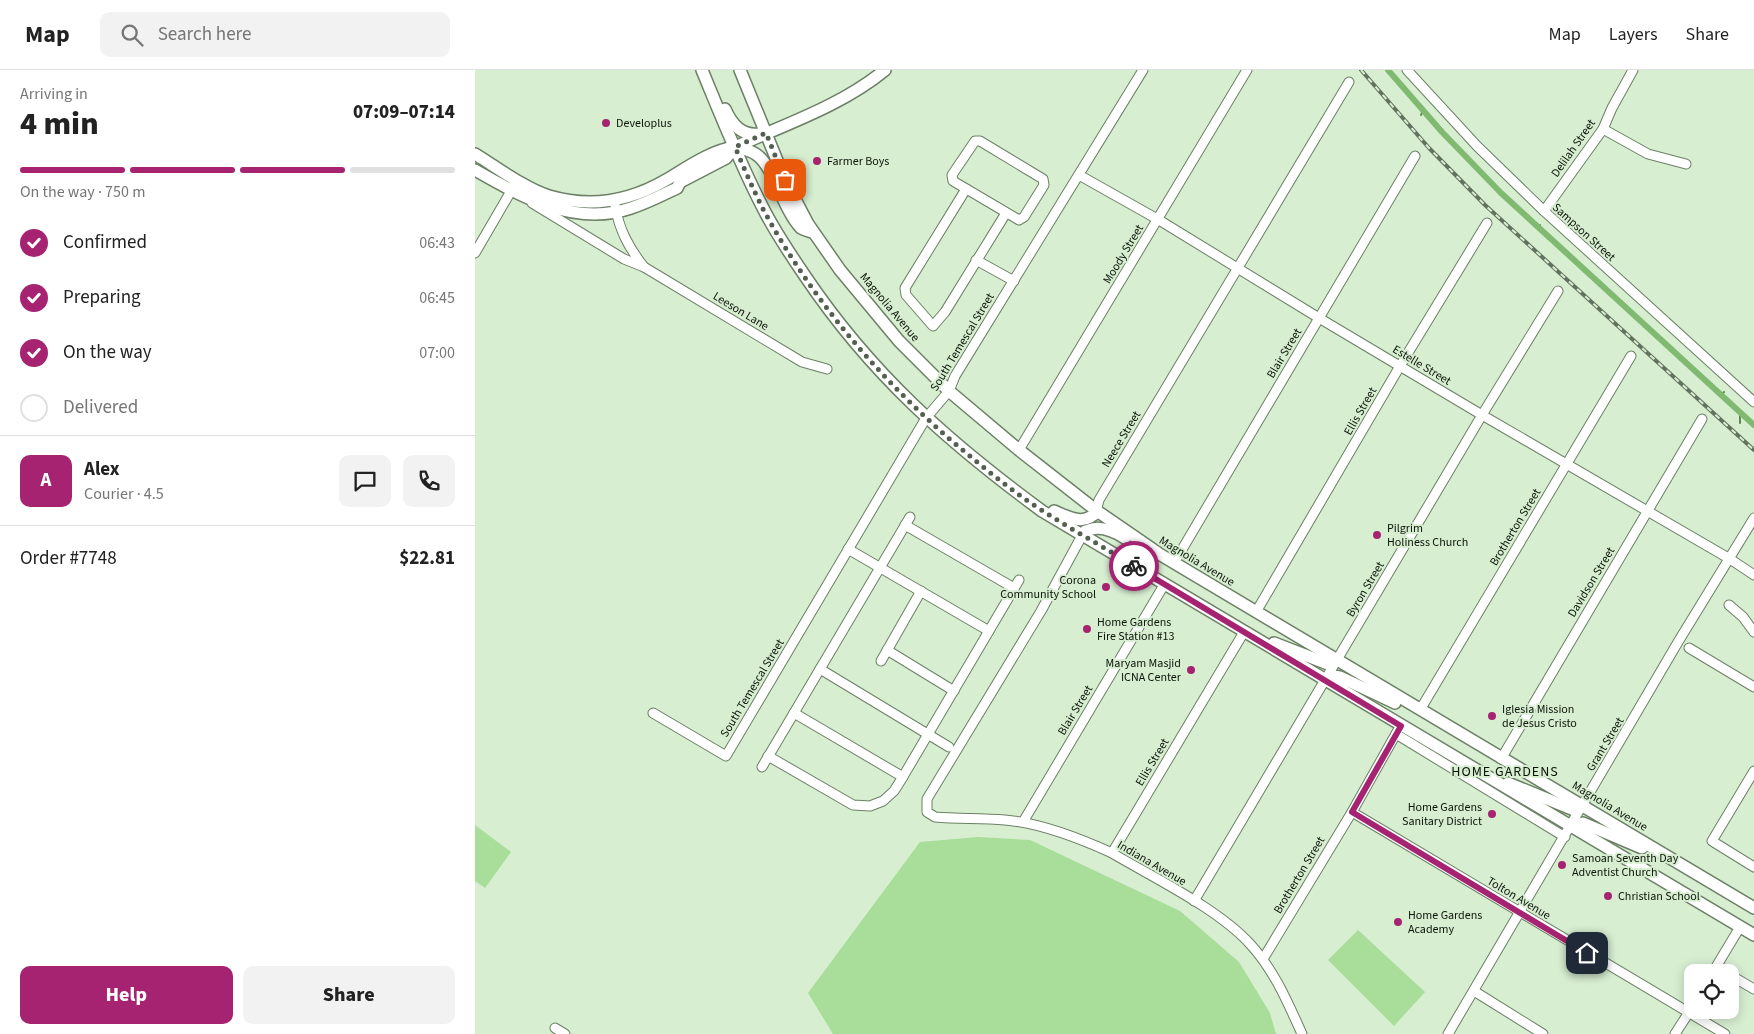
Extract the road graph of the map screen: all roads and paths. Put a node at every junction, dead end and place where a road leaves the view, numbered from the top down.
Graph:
1 (702, 70) edge
2 (707, 70) edge
3 (740, 70) edge
4 (885, 70) edge
5 (1143, 70) edge
6 (1247, 70) edge
7 (1407, 70) edge
8 (1633, 70) edge
9 (1349, 82) dead end
10 (1603, 129) junction
11 (766, 133) junction
12 (735, 147) junction
13 (475, 154) edge
14 (1415, 156) dead end
15 (1686, 164) dead end
16 (475, 170) edge
17 (1079, 174) junction
18 (517, 180) junction
19 (677, 188) junction
20 (966, 189) junction
21 (511, 191) junction
22 (615, 206) junction
23 (763, 207) junction
24 (1006, 212) junction
25 (1544, 212) junction
26 (1159, 220) junction
27 (1487, 223) dead end
28 (814, 233) junction
29 (475, 253) edge
30 (976, 260) junction
31 (644, 268) junction
32 (1237, 268) junction
33 (1014, 281) junction
34 (1559, 291) dead end
35 (1319, 318) junction
36 (1631, 356) dead end
37 (1401, 366) junction
38 (827, 369) dead end
39 (949, 391) junction
40 (1754, 402) edge
41 (1482, 415) junction
42 (926, 418) junction
43 (1702, 419) dead end
44 (1019, 450) junction
45 (1566, 464) junction
46 (1024, 498) junction
47 (1097, 511) junction
48 (1647, 512) junction
49 (910, 516) dead end
50 (1754, 518) edge
51 (905, 525) junction
52 (1083, 534) junction
53 (848, 549) junction
54 (1161, 555) junction
55 (1730, 559) junction
56 (1174, 563) junction
57 (880, 568) junction
58 (1754, 575) edge
59 (1164, 585) junction
60 (921, 592) junction
61 (1729, 605) dead end
62 (1256, 612) junction
63 (989, 630) junction
64 (1244, 632) junction
65 (1754, 632) edge
66 (1689, 648) dead end
67 (887, 650) junction
68 (881, 661) dead end
69 (1337, 661) junction
70 (820, 669) junction
71 (1325, 680) junction
72 (1754, 687) edge
73 (954, 691) junction
74 (1420, 710) junction
75 (653, 713) dead end
76 (794, 713) junction
77 (1398, 730) junction
78 (929, 734) junction
79 (949, 747) dead end
80 (768, 756) junction
81 (1501, 759) junction
82 (762, 767) dead end
83 (1472, 768) junction
84 (1754, 771) edge
85 (903, 778) junction
86 (1583, 806) junction
87 (927, 812) joint
88 (1352, 812) junction
89 (1023, 822) junction
90 (1568, 832) junction
91 (1111, 854) junction
92 (1685, 867) junction
93 (1754, 867) edge
94 (1194, 901) junction
95 (1754, 908) edge
96 (1519, 912) junction
97 (1740, 927) junction
98 (1754, 935) edge
99 (1263, 959) junction
100 (1718, 964) edge
101 (1739, 980) edge
102 (1754, 989) edge
103 (1474, 991) junction
104 (1684, 1005) edge
105 (1685, 1019) edge
106 (1705, 1019) edge
107 (555, 1028) dead end
108 (565, 1034) edge
109 (1302, 1034) edge
110 (1448, 1034) edge
111 (1543, 1034) edge
112 (1675, 1034) edge
113 (1725, 1034) edge

1 - 12 main road
2 - 11 main road
3 - 11 main road, Magnolia Avenue
4 - 11 main road
5 - 17 street, South Temescal Street
6 - 26 street, Moody Street
7 - 25 street, Sampson Street
8 - 10 street, Delilah Street
9 - 32 street, Neece Street
10 - 15 street
10 - 25 street, Delilah Street
11 - 12 main road
11 - 28 main road, Magnolia Avenue
12 - 19 main road
12 - 22 main road
12 - 23 main road
12 - 28 main road
13 - 18 main road
14 - 35 street, Blair Street
16 - 21 main road
17 - 26 street, Estelle Street
17 - 33 street, South Temescal Street
18 - 21 street
18 - 22 main road
19 - 22 main road
19 - 23 main road
20 - 24 street
20 - 24 street
20 - 30 street
21 - 22 main road
21 - 29 street
21 - 31 street, Leeson Lane
22 - 31 street, Leeson Lane
23 - 42 main road
24 - 30 street
25 - 40 street, Sampson Street
26 - 32 street, Estelle Street
26 - 44 street, Moody Street
27 - 37 street, Ellis Street
28 - 39 main road, Magnolia Avenue
30 - 33 street
31 - 38 street, Leeson Lane
32 - 35 street, Estelle Street
32 - 47 street, Neece Street
33 - 39 street, South Temescal Street
34 - 41 street, Byron Street
35 - 37 street, Estelle Street
35 - 56 street, Blair Street
36 - 45 street, Brotherton Street
37 - 41 street, Estelle Street
37 - 62 street, Ellis Street
39 - 42 street, South Temescal Street
39 - 44 main road, Magnolia Avenue
41 - 45 street, Estelle Street
41 - 69 street, Byron Street
42 - 46 main road
42 - 53 street, South Temescal Street
43 - 48 street, Davidson Street
44 - 47 main road, Magnolia Avenue
45 - 48 street, Estelle Street
45 - 74 street, Brotherton Street
46 - 47 main road
46 - 52 main road
47 - 52 street, Neece Street
47 - 54 main road, Magnolia Avenue
48 - 55 street, Estelle Street
48 - 81 street, Davidson Street
49 - 51 street
50 - 55 street, Grant Street
51 - 57 street
51 - 63 street
52 - 54 main road
52 - 59 main road
52 - 87 street, Neece Street
53 - 57 street
53 - 75 street, South Temescal Street
54 - 56 main road, Magnolia Avenue
55 - 58 street, Estelle Street
55 - 86 street, Grant Street
56 - 62 main road, Magnolia Avenue
57 - 60 street
57 - 70 street
59 - 64 main road
59 - 89 street, Blair Street
60 - 63 street
60 - 67 street
61 - 65 street
62 - 69 main road, Magnolia Avenue
63 - 73 street
64 - 69 main road
64 - 71 main road
64 - 91 street, Ellis Street
66 - 72 street
67 - 68 street
67 - 73 street
69 - 71 street, Byron Street
69 - 74 main road, Magnolia Avenue
70 - 76 street
70 - 78 street
71 - 74 main road
71 - 77 main road
71 - 94 street, Byron Street
73 - 78 street
74 - 81 main road, Magnolia Avenue
76 - 80 street
76 - 85 street
77 - 83 main road
77 - 88 street, Brotherton Street
77 - 90 street
78 - 79 street
78 - 85 street
80 - 82 street
80 - 85 street
81 - 86 main road, Magnolia Avenue
83 - 86 main road
83 - 90 main road
84 - 93 street
86 - 90 street, Grant Street
86 - 92 main road, Magnolia Avenue
87 - 89 street, Indiana Avenue
88 - 96 street, Tolton Avenue
88 - 99 street, Brotherton Street
89 - 91 street, Indiana Avenue
90 - 92 main road
90 - 96 street, Grant Street
90 - 97 main road
91 - 94 street, Indiana Avenue
92 - 95 main road, Magnolia Avenue
94 - 99 street, Indiana Avenue
96 - 103 street, Grant Street
96 - 104 street, Tolton Avenue
97 - 98 main road
97 - 100 street
99 - 109 street, Indiana Avenue
101 - 102 street
103 - 110 street, Grant Street
103 - 111 street
105 - 112 street
106 - 113 street, Tolton Avenue
107 - 108 street

